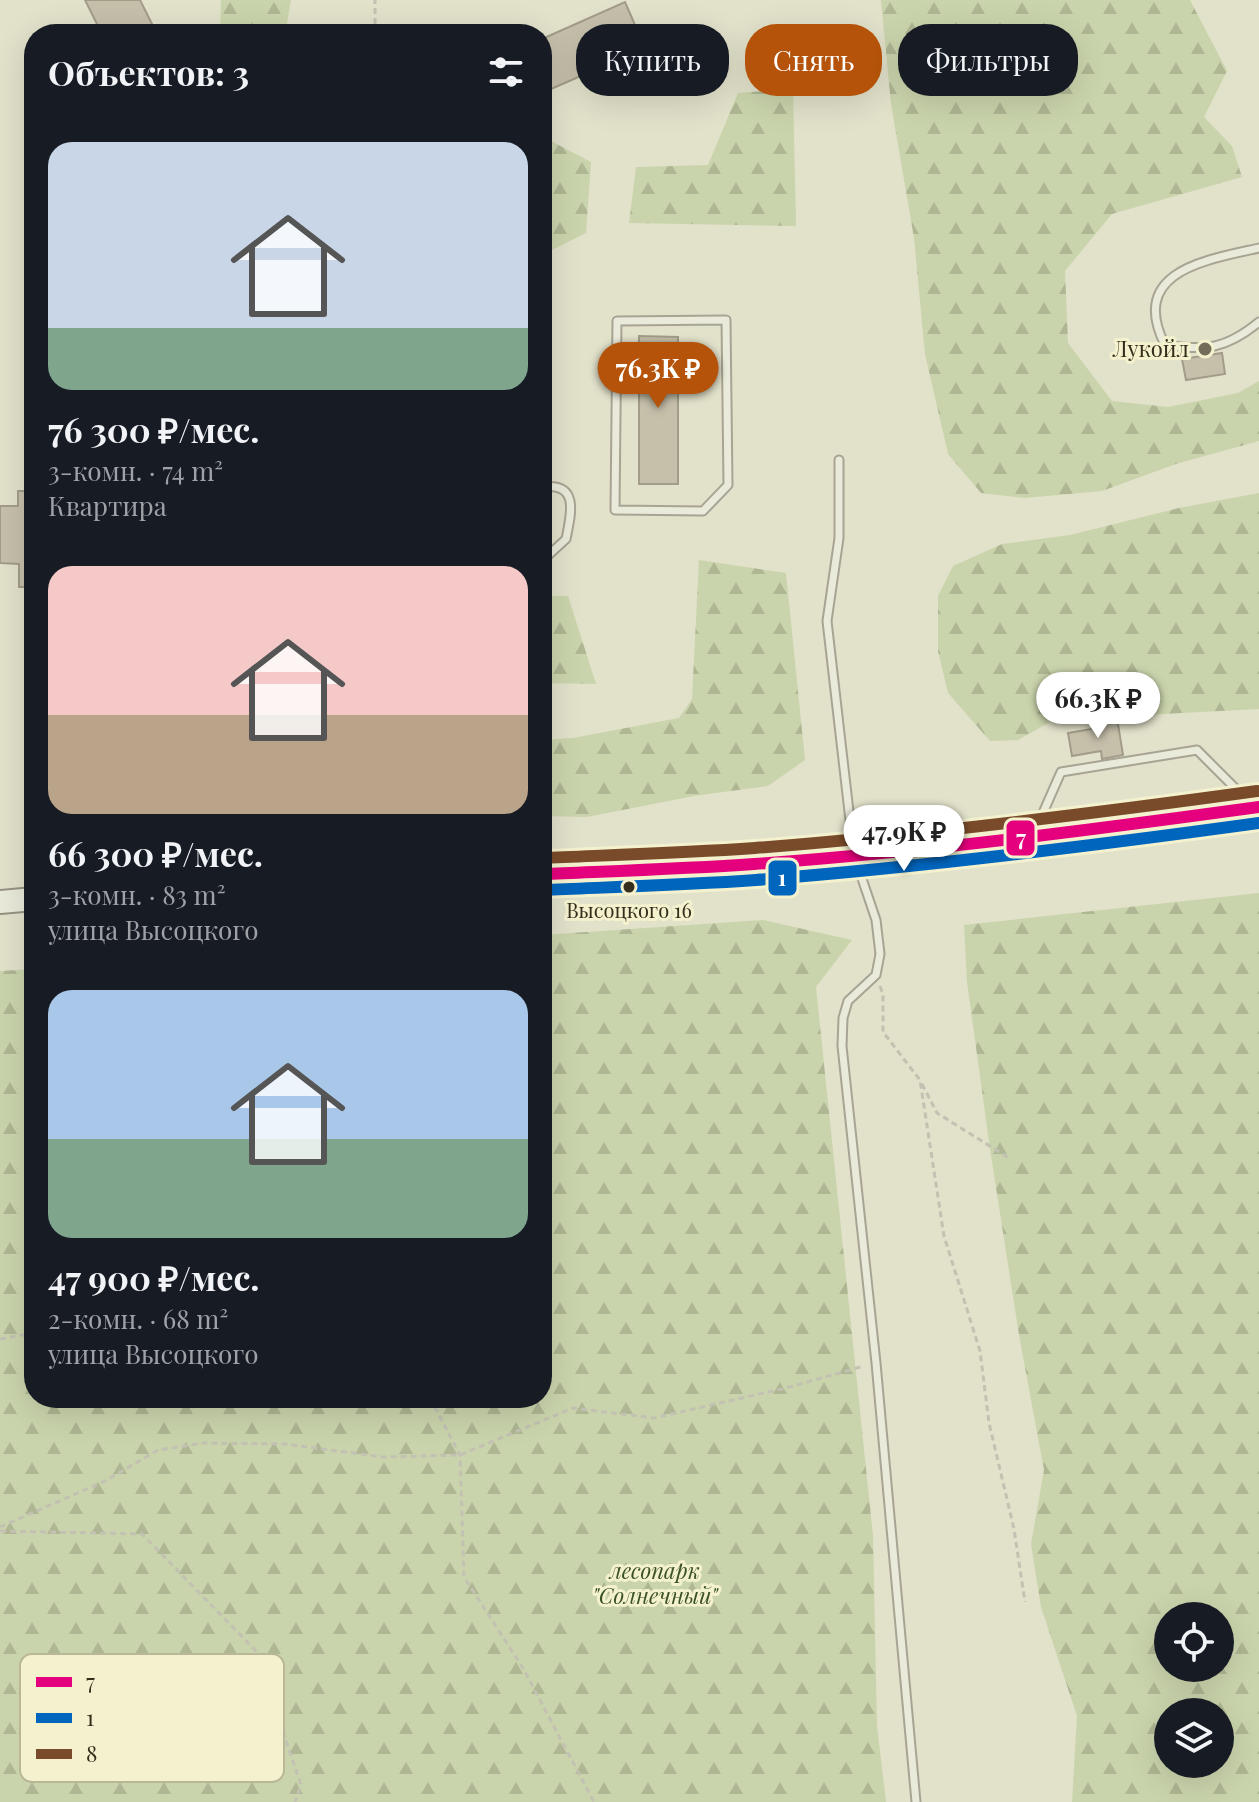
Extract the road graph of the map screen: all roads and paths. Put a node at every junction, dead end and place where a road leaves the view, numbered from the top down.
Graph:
1 (375, 0) edge
2 (375, 24) edge
3 (1259, 248) edge
4 (1259, 322) edge
5 (728, 457) joint
6 (839, 460) dead end
7 (552, 485) edge
8 (552, 552) edge
9 (1257, 807) edge
10 (1032, 836) junction
11 (854, 855) junction
12 (552, 874) edge
13 (24, 900) edge
14 (0, 902) edge
15 (876, 975) junction
16 (920, 1080) junction
17 (1009, 1158) dead end
18 (24, 1335) edge
19 (0, 1339) edge
20 (876, 1363) junction
21 (435, 1408) edge
22 (460, 1455) junction
23 (0, 1529) edge
24 (1025, 1602) dead end
25 (257, 1654) edge
26 (284, 1734) edge
27 (295, 1802) edge
28 (594, 1802) edge
29 (916, 1802) edge

1 - 2 path
3 - 4 lane
5 - 5 lane
6 - 11 lane
7 - 8 lane
9 - 10 main road
9 - 10 lane
10 - 11 main road
11 - 12 main road
11 - 15 lane
13 - 14 main road
15 - 16 path
15 - 20 lane
16 - 17 path
16 - 24 path
18 - 19 path
20 - 22 path
20 - 29 lane
21 - 22 path
22 - 23 path
22 - 28 path
23 - 25 path
26 - 27 path

